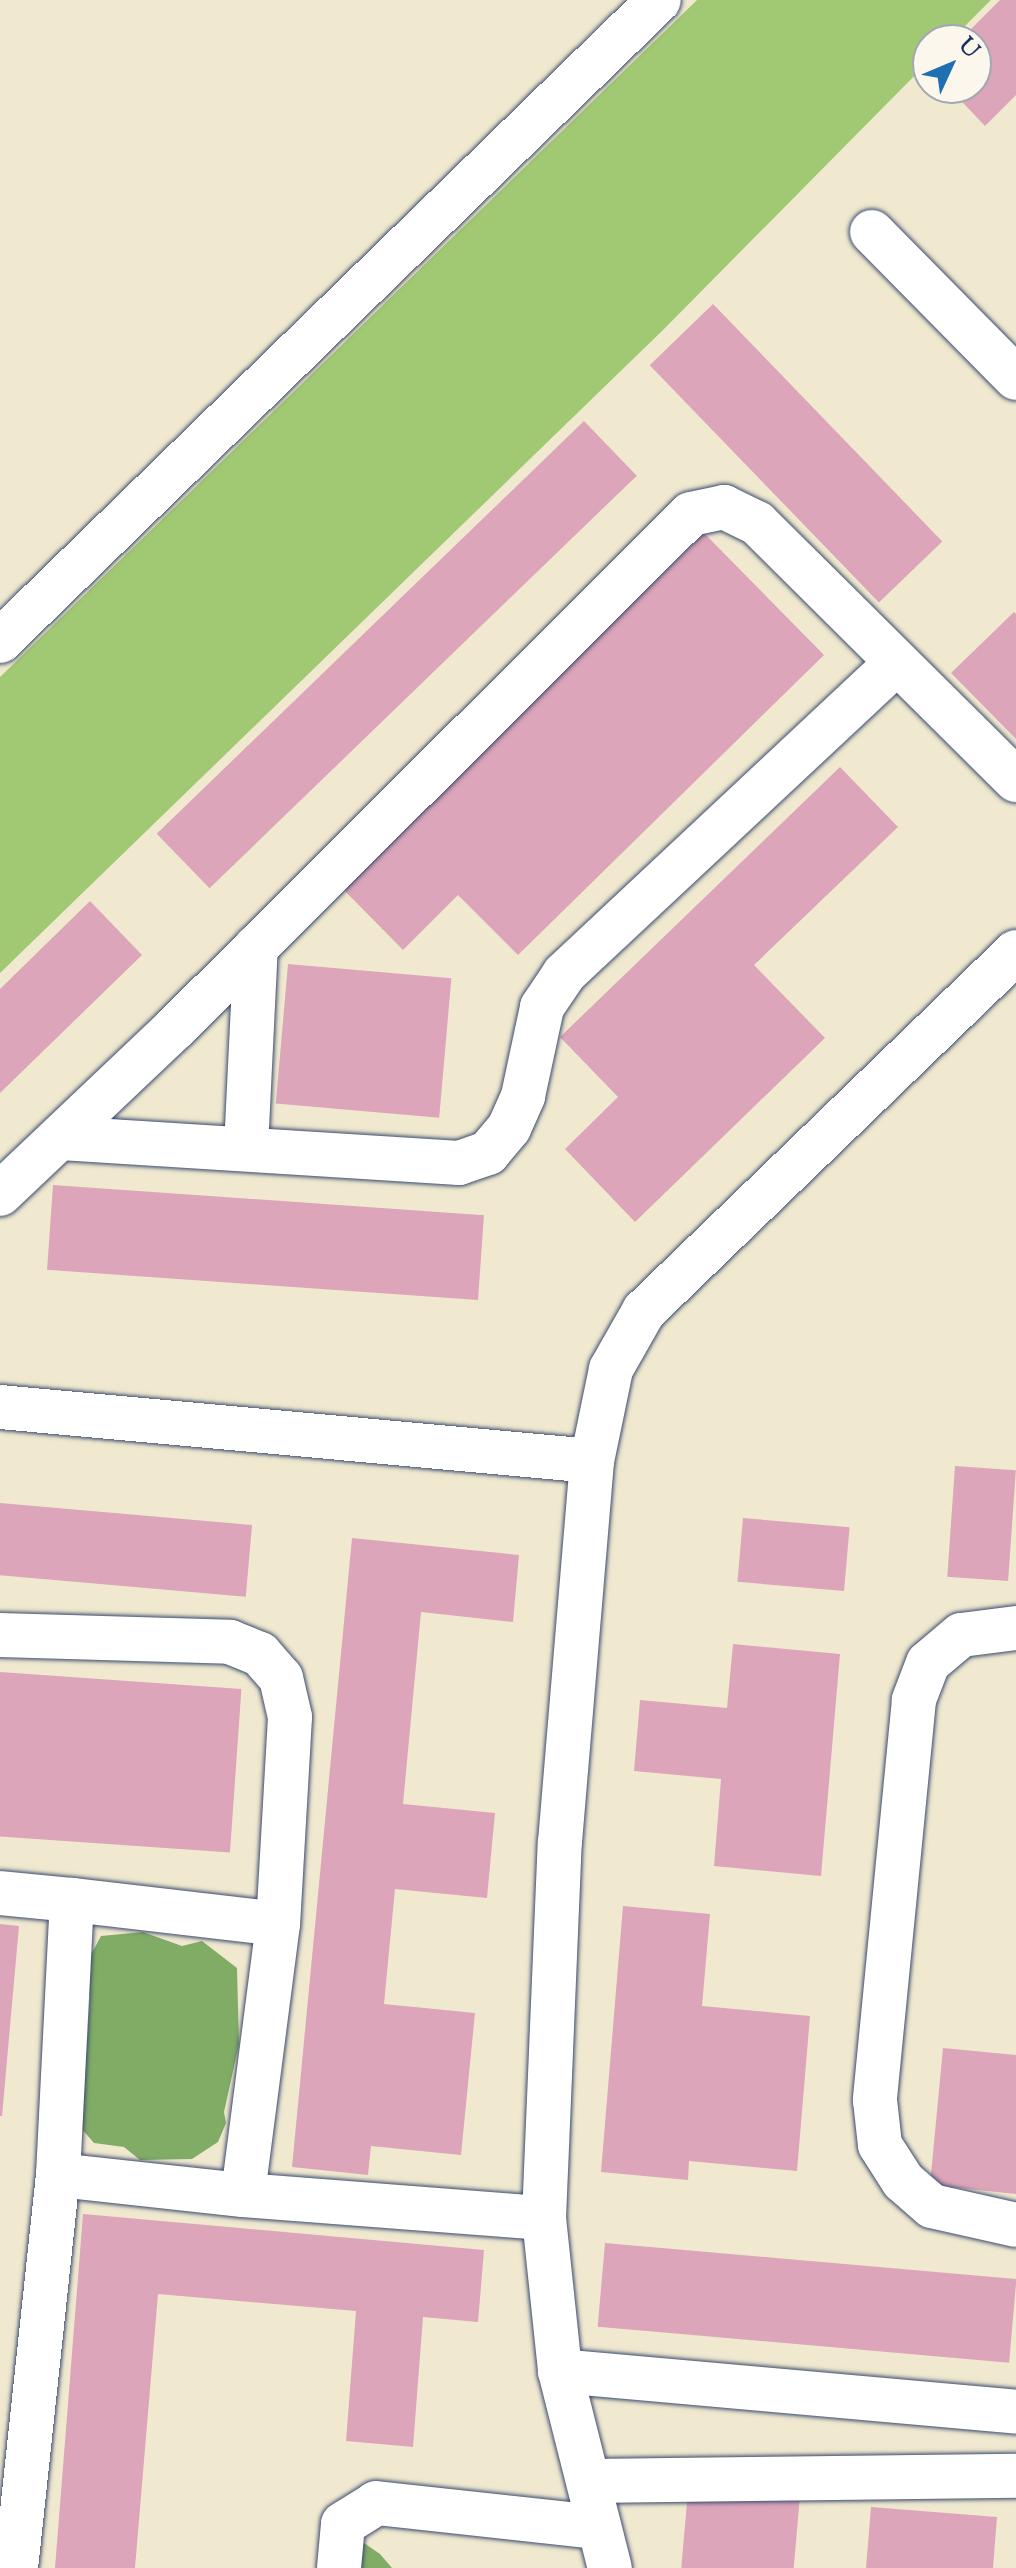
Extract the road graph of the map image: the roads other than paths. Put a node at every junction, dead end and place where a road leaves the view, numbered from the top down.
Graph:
1 (659, 0) edge
2 (872, 232) dead end
3 (1016, 378) edge
4 (0, 641) edge
5 (896, 663) junction
6 (1016, 780) edge
7 (256, 947) junction
8 (1016, 952) edge
9 (61, 1138) junction
10 (246, 1148) junction
11 (0, 1194) edge
12 (0, 1407) edge
13 (592, 1461) junction
14 (1016, 1628) edge
15 (0, 1635) edge
16 (0, 1893) edge
17 (72, 1900) junction
18 (278, 1924) junction
19 (58, 2175) junction
20 (243, 2195) junction
21 (544, 2218) junction
22 (1016, 2225) edge
23 (560, 2371) junction
24 (1016, 2412) edge
25 (1016, 2476) edge
26 (590, 2481) junction
27 (604, 2548) edge
28 (16, 2568) edge
29 (339, 2568) edge

1 - 4 street
2 - 3 street
5 - 6 street
5 - 7 street
5 - 10 street
7 - 9 street
7 - 10 street
8 - 13 street
9 - 10 street
9 - 11 street
12 - 13 street
13 - 21 street
14 - 22 street
15 - 18 street
16 - 17 street
17 - 18 street
17 - 19 street
18 - 20 street
19 - 20 street
19 - 28 street
20 - 21 street
21 - 23 street
23 - 24 street
23 - 26 street
25 - 26 street
26 - 27 street
27 - 29 street

